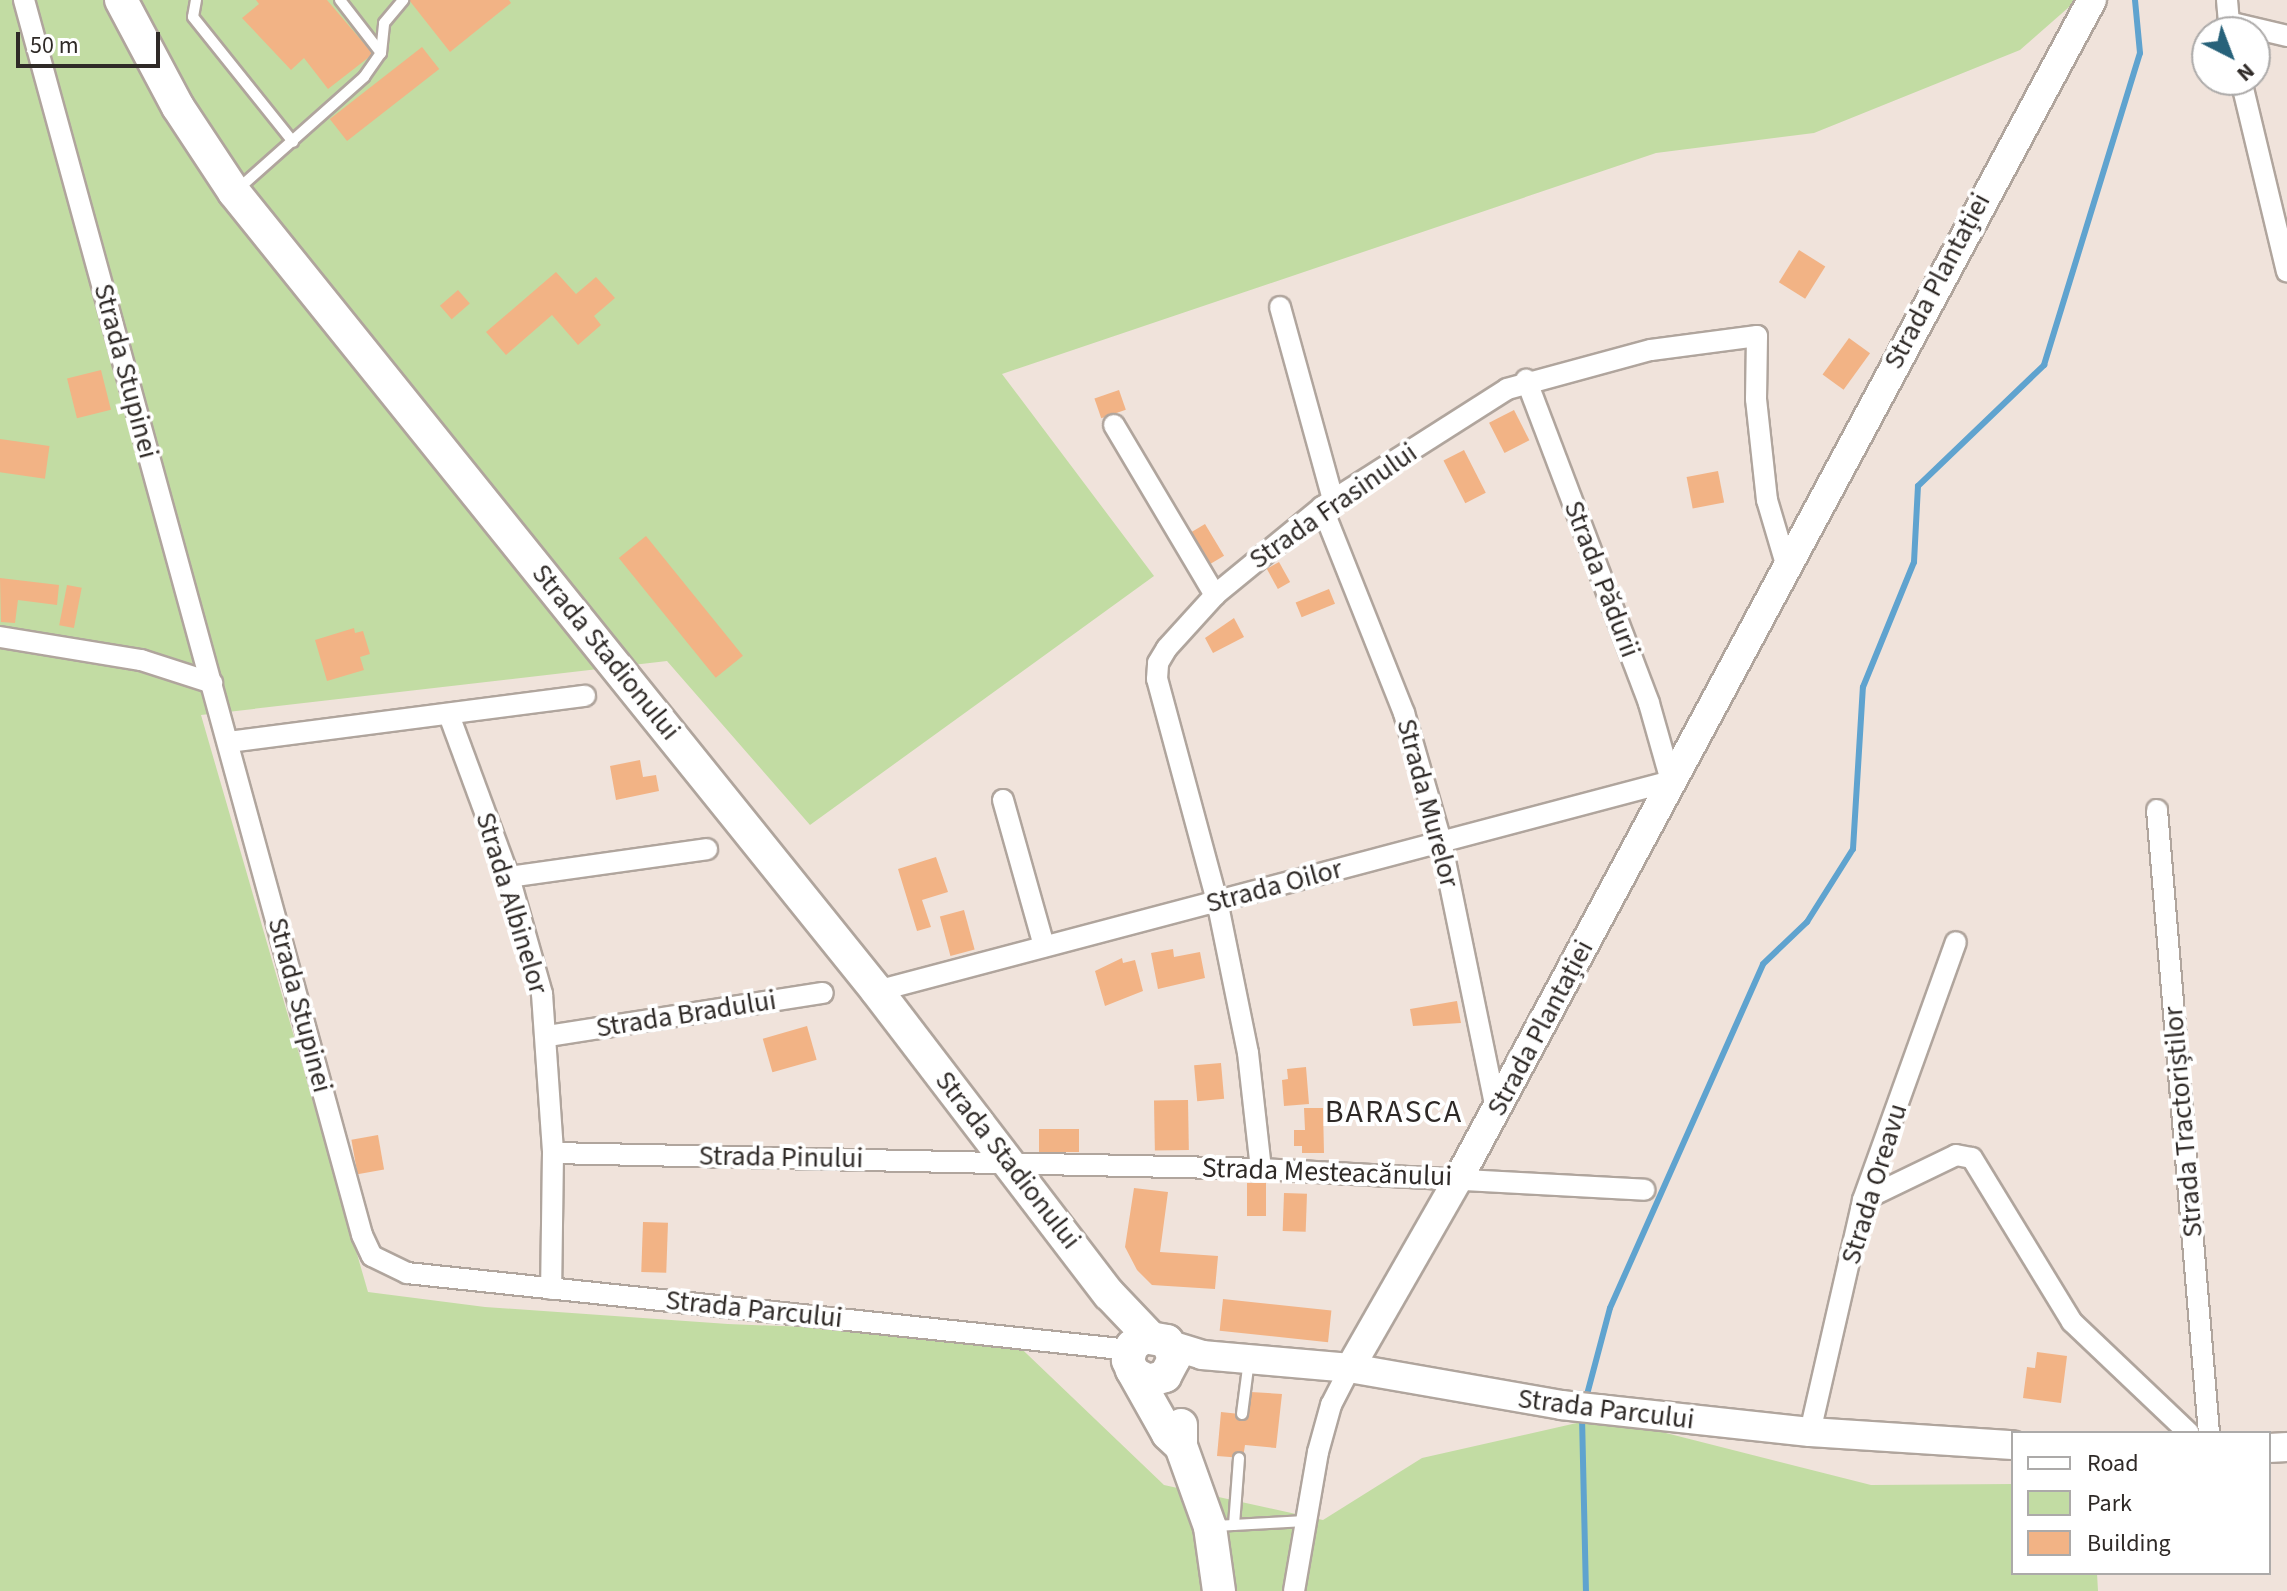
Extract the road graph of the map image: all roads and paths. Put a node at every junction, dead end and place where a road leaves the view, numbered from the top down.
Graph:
1 (24, 0) edge
2 (121, 0) edge
3 (196, 0) edge
4 (340, 0) edge
5 (403, 0) edge
6 (2091, 1) edge
7 (381, 53) junction
8 (2245, 96) edge
9 (293, 142) junction
10 (234, 192) junction
11 (2287, 272) edge
12 (1280, 307) dead end
13 (1526, 380) junction
14 (1114, 425) dead end
15 (1327, 503) junction
16 (1786, 564) junction
17 (1215, 595) junction
18 (0, 637) edge
19 (212, 683) junction
20 (585, 696) dead end
21 (449, 715) junction
22 (229, 742) junction
23 (1671, 781) junction
24 (1003, 800) dead end
25 (2157, 810) dead end
26 (1441, 841) junction
27 (707, 849) dead end
28 (509, 877) junction
29 (1217, 901) junction
30 (1956, 942) dead end
31 (1044, 946) junction
32 (877, 991) junction
33 (823, 993) dead end
34 (548, 1036) junction
35 (1496, 1110) junction
36 (553, 1153) junction
37 (1010, 1161) junction
38 (1261, 1169) junction
39 (1460, 1176) junction
40 (1644, 1190) dead end
41 (1863, 1200) junction
42 (380, 1263) joint
43 (551, 1289) junction
44 (1158, 1355) junction
45 (1249, 1358) junction
46 (1350, 1368) junction
47 (1242, 1414) dead end
48 (2187, 1431) edge
49 (2209, 1431) edge
50 (1810, 1432) junction
51 (2011, 1445) edge
52 (1239, 1458) dead end
53 (1305, 1521) junction
54 (1222, 1526) junction
55 (1219, 1591) edge
56 (1294, 1591) edge

1 - 19 street, Strada Stupinei
2 - 10 main road, Strada Stadionului
3 - 9 lane
4 - 7 lane
5 - 7 lane
6 - 16 main road, Strada Plantației
7 - 9 lane
8 - 11 street
9 - 10 lane
10 - 32 main road, Strada Stadionului
12 - 15 street, Strada Murelor
13 - 15 street, Strada Frasinului
13 - 16 street, Strada Frasinului
13 - 23 street, Strada Pădurii
14 - 17 street
15 - 17 street, Strada Frasinului
15 - 26 street, Strada Murelor
16 - 23 main road, Strada Plantației
17 - 29 street, Strada Frasinului
18 - 19 street
19 - 22 street, Strada Stupinei
20 - 21 street
21 - 22 street
21 - 28 street, Strada Albinelor
22 - 42 street, Strada Stupinei
23 - 26 street, Strada Oilor
23 - 35 main road, Strada Plantației
24 - 31 street
25 - 49 street, Strada Tractoriștilor
26 - 29 street, Strada Oilor
26 - 35 street, Strada Murelor
27 - 28 street
28 - 34 street, Strada Albinelor
29 - 31 street, Strada Oilor
29 - 38 street, Strada Frasinului
30 - 41 street, Strada Oreavu
31 - 32 street, Strada Oilor
32 - 37 main road, Strada Stadionului
33 - 34 street, Strada Bradului
34 - 36 street, Strada Albinelor
35 - 39 main road, Strada Plantației
36 - 37 street, Strada Pinului
36 - 43 street, Strada Albinelor
37 - 38 street, Strada Mesteacănului
37 - 44 main road, Strada Stadionului
38 - 39 street, Strada Mesteacănului
39 - 40 street, Strada Mesteacănului
39 - 46 main road, Strada Plantației
41 - 48 street
41 - 50 street, Strada Oreavu
42 - 43 street, Strada Parcului
43 - 44 street, Strada Parcului
44 - 45 main road, Strada Parcului
44 - 54 main road, Strada Stadionului
45 - 46 main road, Strada Parcului
45 - 47 lane
46 - 50 main road, Strada Parcului
46 - 53 street, Strada Plantației
50 - 51 main road, Strada Parcului
52 - 54 lane
53 - 54 lane
53 - 56 street, Strada Plantației
54 - 55 main road, Strada Stadionului

